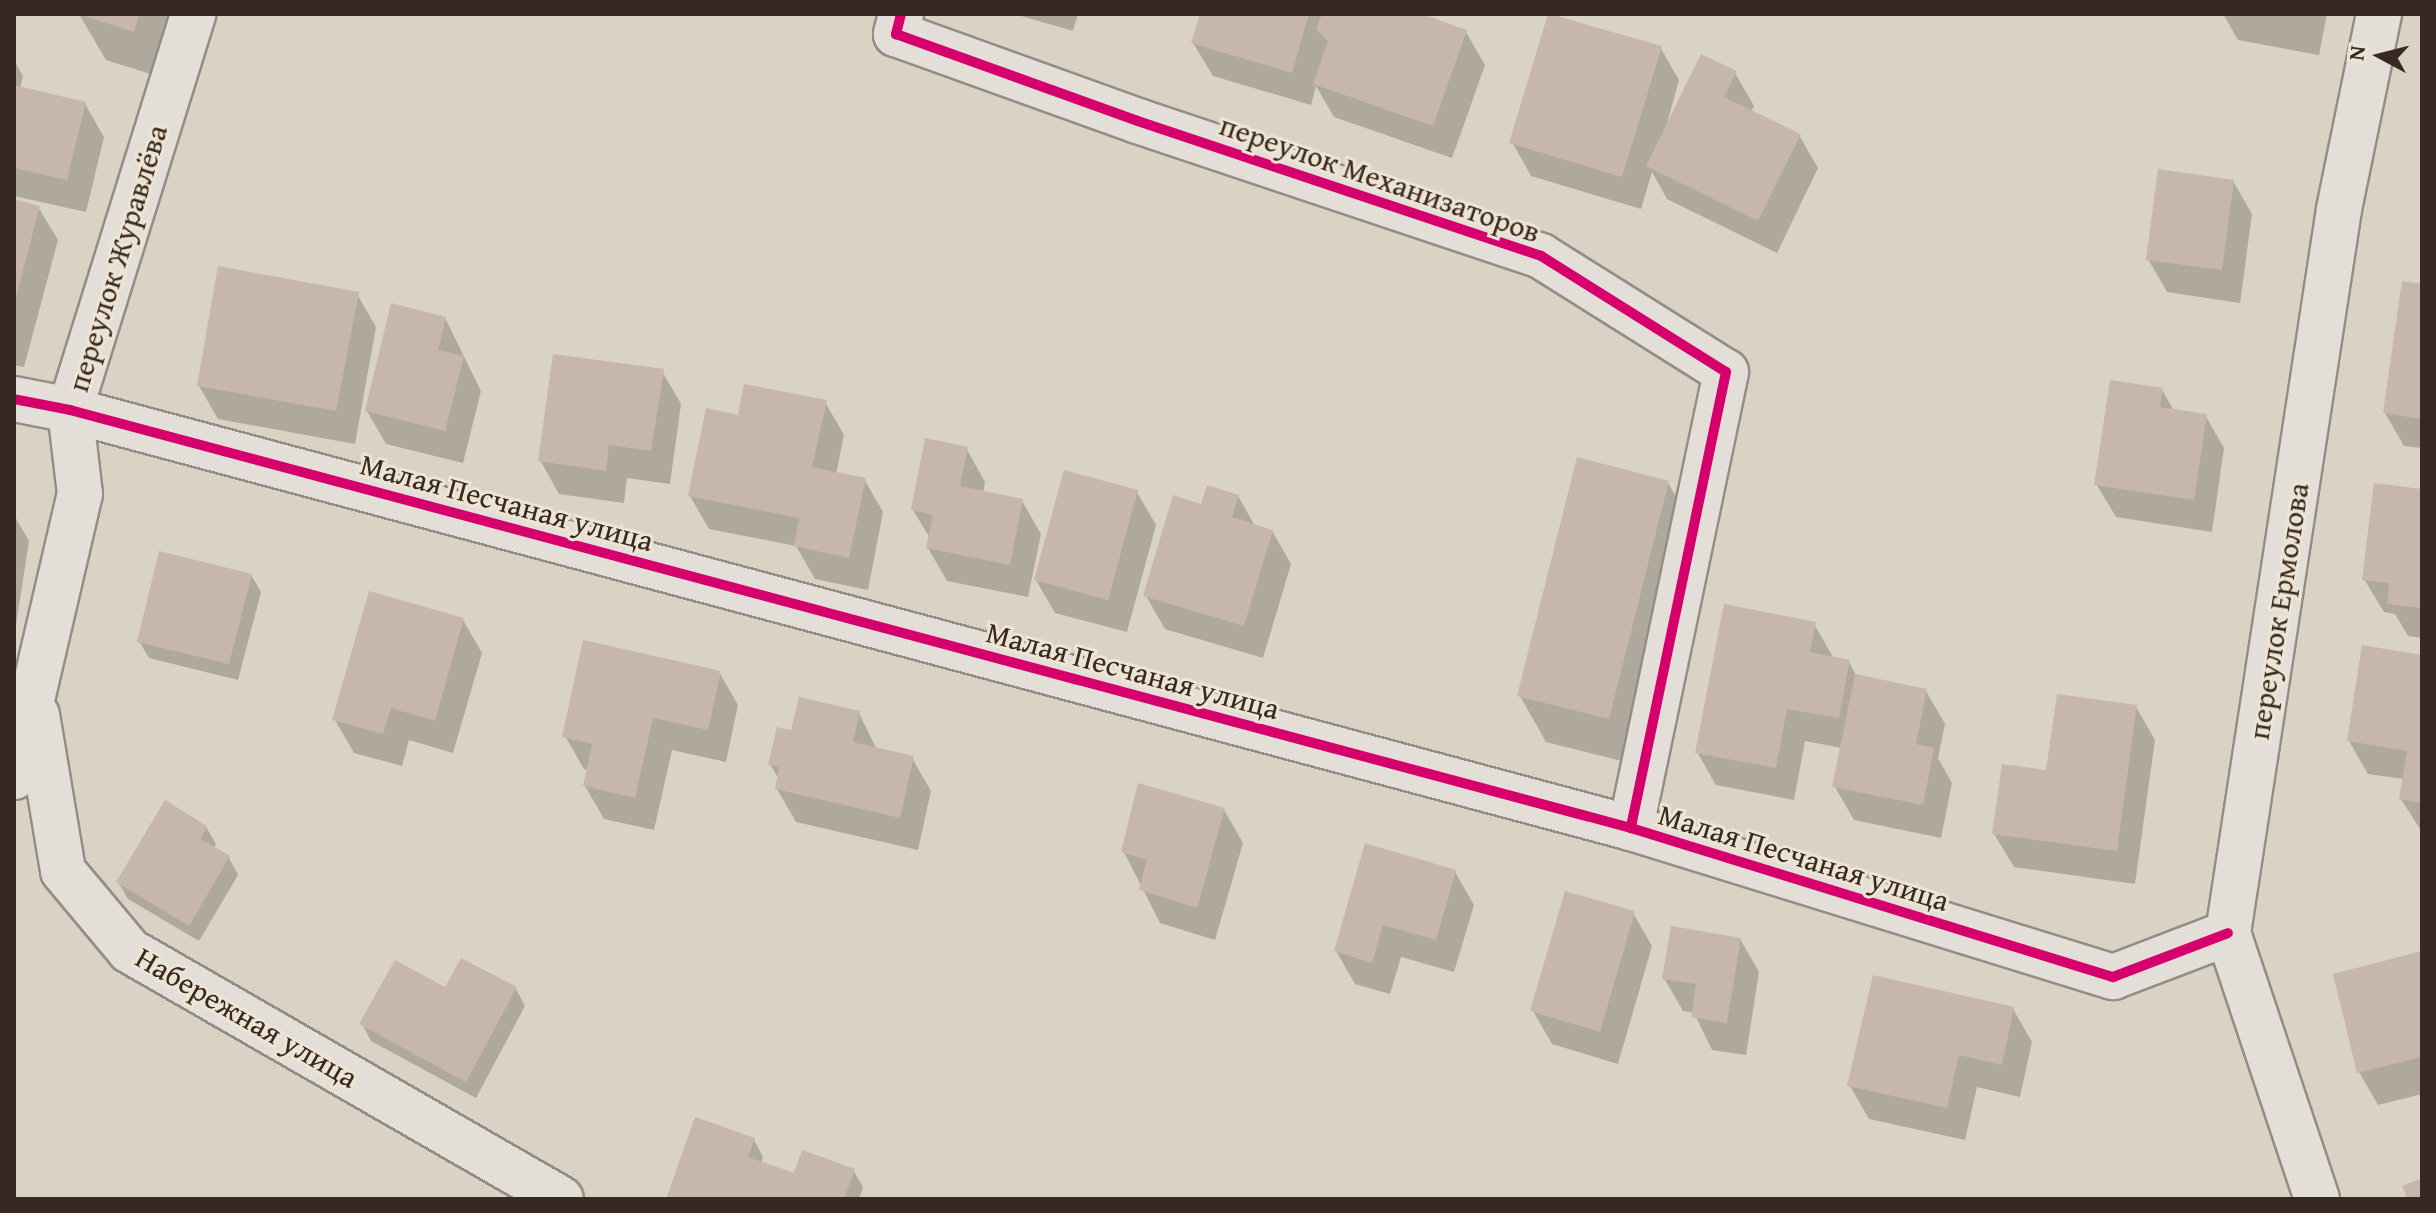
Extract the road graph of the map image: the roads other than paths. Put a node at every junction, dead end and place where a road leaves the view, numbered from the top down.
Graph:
1 (193, 14) edge
2 (901, 14) edge
3 (2379, 14) edge
4 (14, 399) edge
5 (70, 410) junction
6 (34, 693) junction
7 (14, 777) edge
8 (1631, 828) junction
9 (2228, 933) junction
10 (561, 1199) edge
11 (2317, 1199) edge

1 - 5 street, переулок Журавлёва
2 - 8 street, переулок Механизаторов
3 - 9 street, переулок Ермолова
4 - 5 street, Малая Песчаная улица
5 - 6 street, переулок Журавлёва
5 - 8 street, Малая Песчаная улица
6 - 7 street
6 - 10 street, Набережная улица
8 - 9 street, Малая Песчаная улица
9 - 11 street, переулок Ермолова

